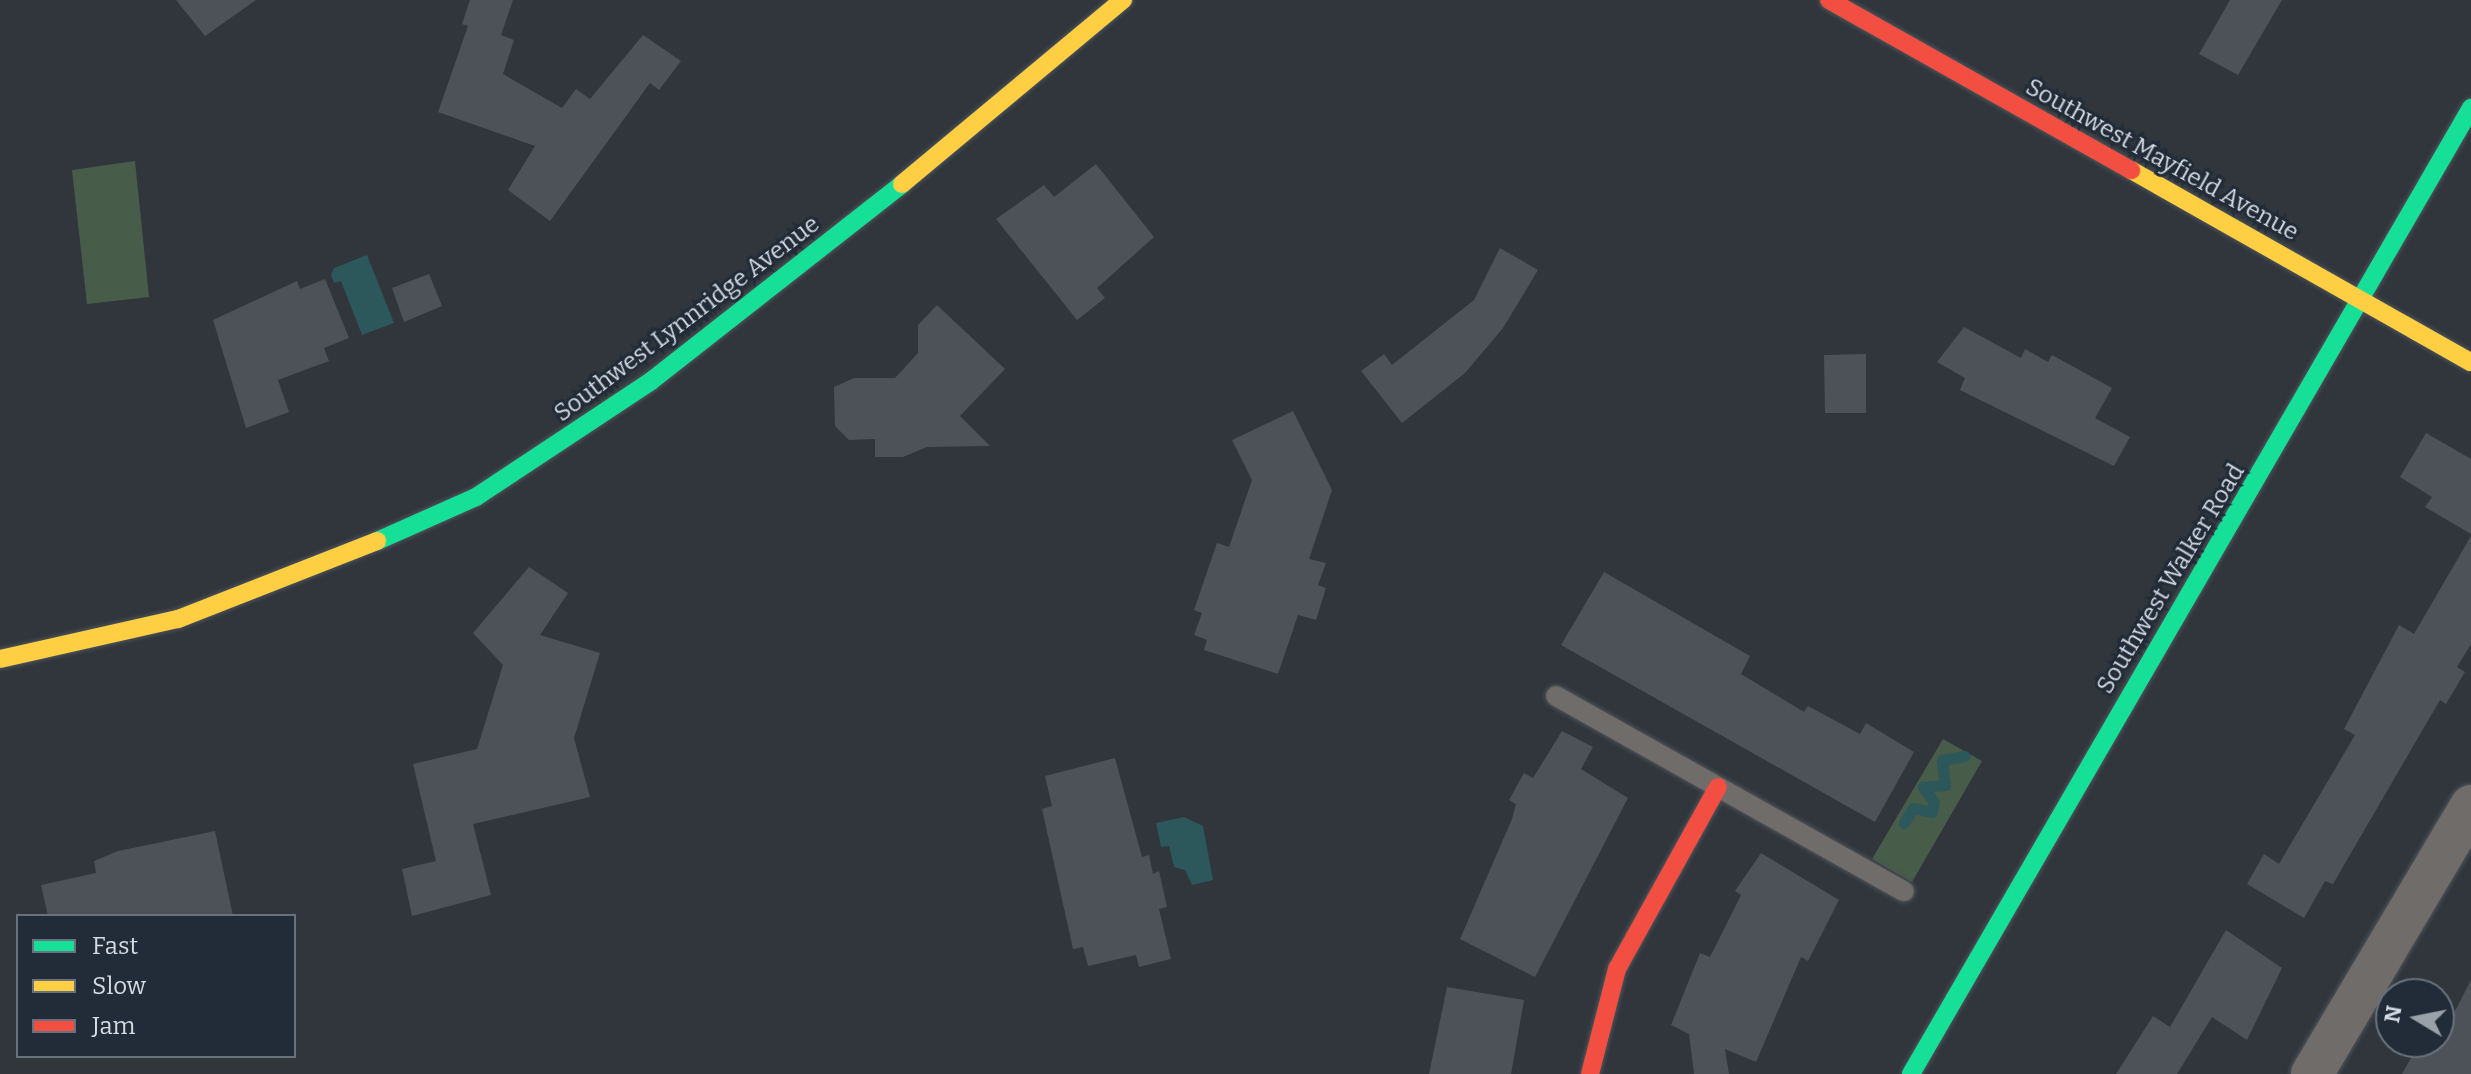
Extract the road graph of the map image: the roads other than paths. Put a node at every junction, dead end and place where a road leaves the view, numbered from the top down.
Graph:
1 (1123, 0) edge
2 (1829, 0) edge
3 (2471, 108) edge
4 (2363, 304) junction
5 (2471, 362) edge
6 (0, 659) edge
7 (1556, 696) dead end
8 (1718, 787) junction
9 (2471, 806) edge
10 (1904, 891) dead end
11 (1590, 1074) edge
12 (1911, 1074) edge
13 (2312, 1074) edge

1 - 6 street, Southwest Lynnridge Avenue
2 - 4 street, Southwest Mayfield Avenue
3 - 4 street, Southwest Walker Road
4 - 5 street, Southwest Mayfield Avenue
4 - 12 street, Southwest Walker Road
7 - 8 lane
8 - 10 lane
8 - 11 street
9 - 13 street

